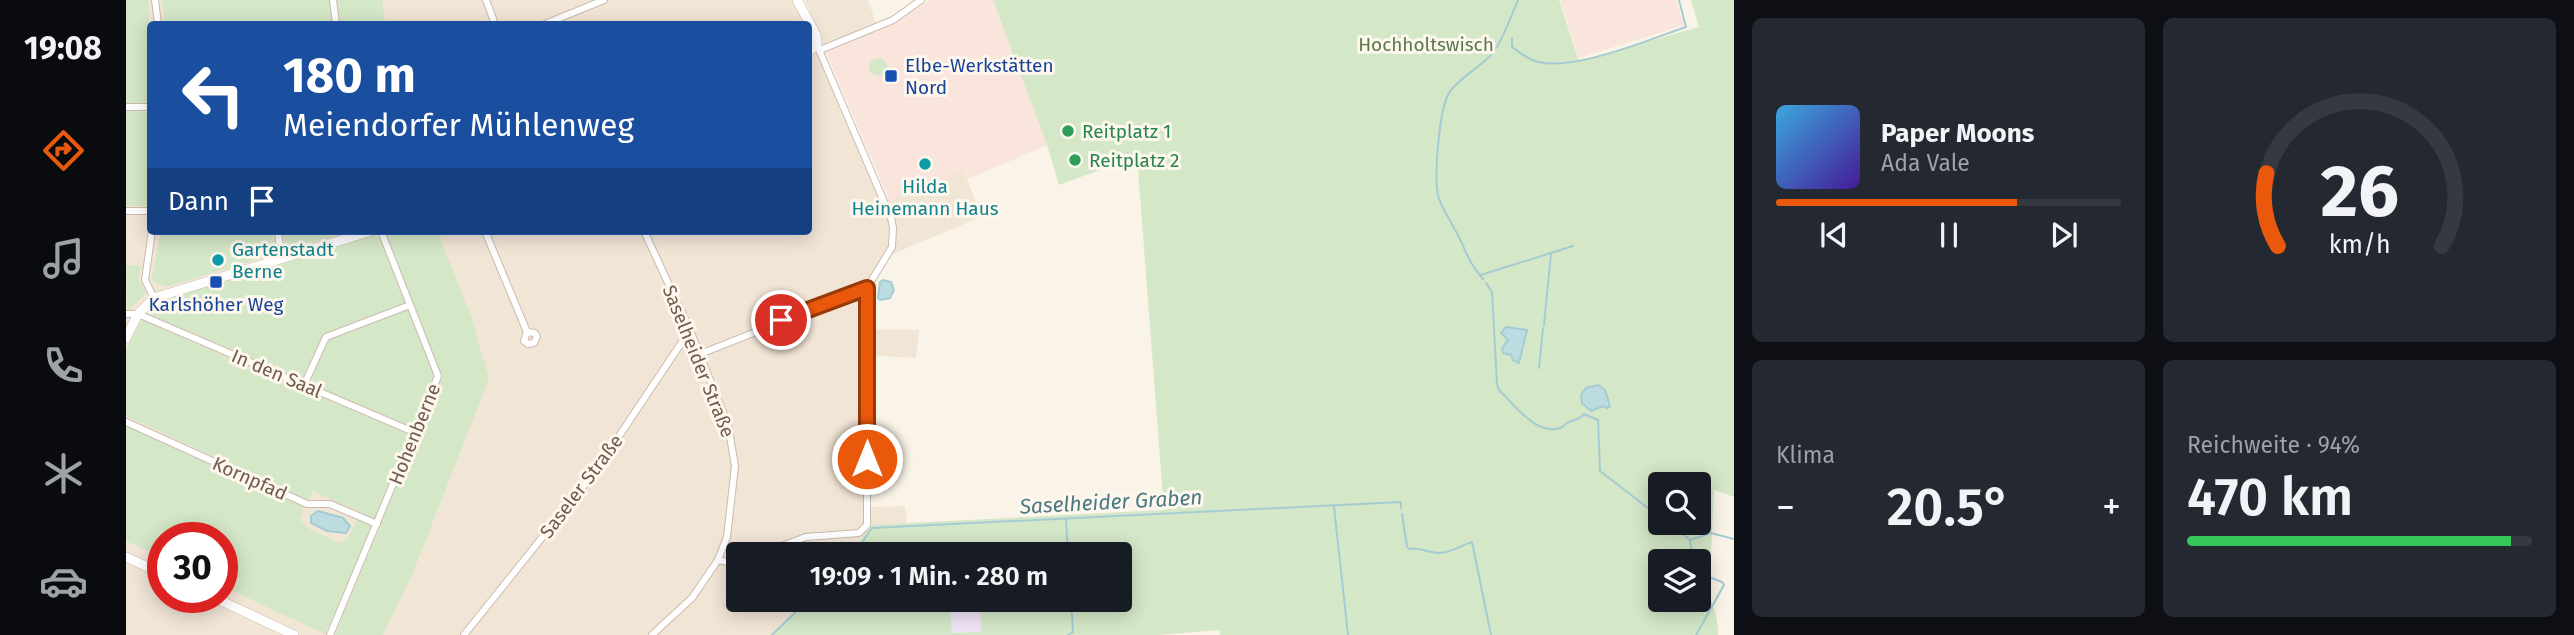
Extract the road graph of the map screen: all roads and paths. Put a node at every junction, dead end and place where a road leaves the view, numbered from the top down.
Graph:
1 (155, 0) edge
2 (333, 0) edge
3 (486, 0) edge
4 (604, 0) edge
5 (797, 0) edge
6 (921, 0) edge
7 (158, 21) edge
8 (336, 21) edge
9 (494, 21) edge
10 (552, 21) edge
11 (808, 21) edge
12 (812, 28) edge
13 (818, 48) junction
14 (812, 50) edge
15 (126, 107) edge
16 (147, 107) edge
17 (126, 211) edge
18 (147, 211) edge
19 (151, 235) edge
20 (278, 235) edge
21 (358, 235) edge
22 (383, 235) edge
23 (487, 235) edge
24 (646, 235) edge
25 (281, 258) junction
26 (867, 288) junction
27 (154, 298) junction
28 (410, 305) junction
29 (126, 314) edge
30 (138, 314) junction
31 (690, 330) junction
32 (527, 332) dead end
33 (126, 338) edge
34 (700, 354) junction
35 (304, 385) junction
36 (126, 422) edge
37 (416, 433) junction
38 (377, 524) junction
39 (794, 542) edge
40 (126, 557) edge
41 (718, 560) junction
42 (726, 562) edge
43 (147, 566) edge
44 (238, 608) edge
45 (294, 635) edge
46 (330, 635) edge
47 (464, 635) edge
48 (652, 635) edge

1 - 7 street
2 - 8 street
3 - 9 street
4 - 10 street
5 - 11 street
6 - 13 street
12 - 13 street
13 - 14 street
13 - 26 street
15 - 16 street
17 - 18 street
19 - 27 street
20 - 25 street
21 - 25 street
22 - 28 street, Hohenberne
23 - 32 street
24 - 31 street, Saselheider Straße
25 - 27 street
26 - 34 street
26 - 39 street
27 - 30 street
28 - 35 street
28 - 37 street, Hohenberne
29 - 30 street
30 - 33 street
30 - 35 street, In den Saal
31 - 34 street, Saselheider Straße
31 - 47 street, Saseler Straße
34 - 41 street, Saselheider Straße
35 - 37 street, In den Saal
36 - 38 street, Kornpfad
37 - 38 street, Hohenberne
38 - 46 street, Hohenberne
40 - 43 street
41 - 42 street
41 - 48 street, Saselheider Straße
44 - 45 street

